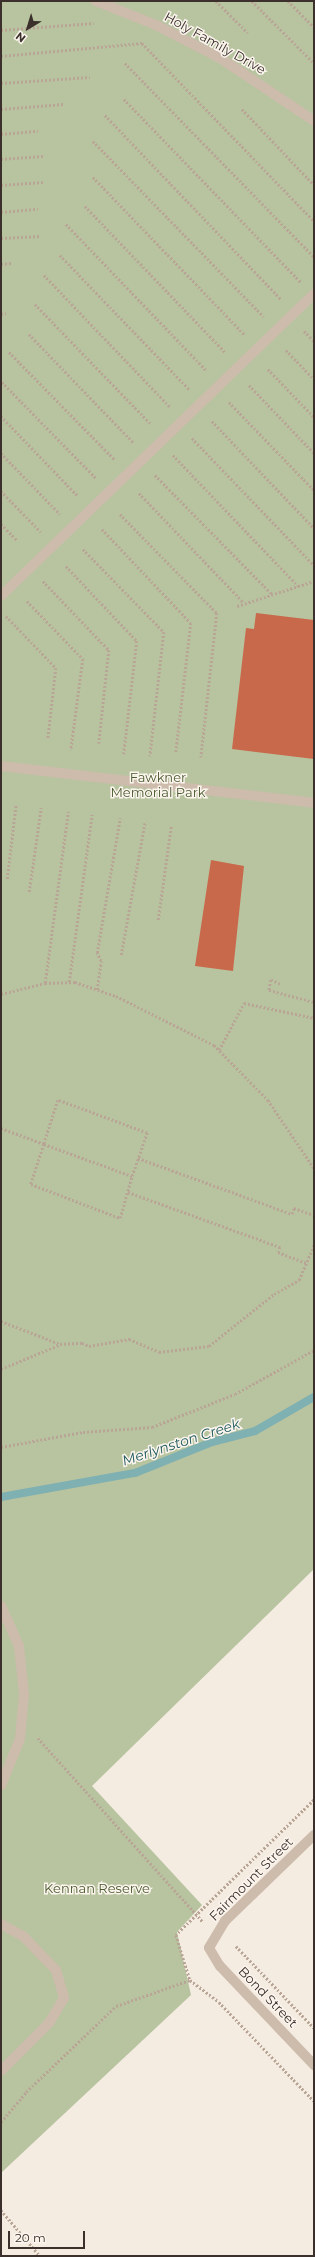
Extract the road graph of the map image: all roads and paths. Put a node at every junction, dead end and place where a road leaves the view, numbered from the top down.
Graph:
1 (96, 1) edge
2 (216, 1) edge
3 (252, 1) edge
4 (288, 1) edge
5 (94, 23) dead end
6 (314, 27) edge
7 (1, 30) edge
8 (248, 33) dead end
9 (1, 56) edge
10 (125, 63) dead end
11 (314, 63) edge
12 (90, 77) dead end
13 (1, 83) edge
14 (124, 99) dead end
15 (64, 104) dead end
16 (242, 108) dead end
17 (1, 109) edge
18 (105, 115) dead end
19 (314, 121) edge
20 (38, 131) dead end
21 (1, 134) edge
22 (93, 141) dead end
23 (43, 156) dead end
24 (1, 159) edge
25 (93, 177) dead end
26 (43, 182) dead end
27 (1, 185) edge
28 (314, 185) edge
29 (85, 206) dead end
30 (38, 209) dead end
31 (1, 212) edge
32 (314, 222) edge
33 (66, 224) dead end
34 (41, 236) dead end
35 (1, 238) edge
36 (60, 255) dead end
37 (314, 258) edge
38 (12, 263) dead end
39 (1, 264) edge
40 (44, 275) dead end
41 (314, 294) edge
42 (35, 304) dead end
43 (6, 313) dead end
44 (295, 313) junction
45 (1, 314) edge
46 (277, 330) junction
47 (304, 331) dead end
48 (29, 334) dead end
49 (314, 341) edge
50 (258, 348) junction
51 (286, 350) dead end
52 (9, 352) dead end
53 (239, 366) junction
54 (268, 369) dead end
55 (314, 379) edge
56 (2, 382) dead end
57 (220, 384) junction
58 (249, 385) dead end
59 (230, 402) dead end
60 (202, 403) junction
61 (1, 416) edge
62 (314, 417) edge
63 (183, 420) junction
64 (212, 421) dead end
65 (165, 438) junction
66 (192, 438) dead end
67 (1, 453) edge
68 (314, 453) edge
69 (147, 455) junction
70 (173, 455) dead end
71 (128, 473) junction
72 (155, 475) dead end
73 (314, 490) edge
74 (1, 491) edge
75 (110, 491) junction
76 (139, 493) dead end
77 (91, 509) junction
78 (120, 514) dead end
79 (1, 524) edge
80 (73, 527) junction
81 (314, 528) edge
82 (102, 529) dead end
83 (18, 541) dead end
84 (54, 545) junction
85 (83, 550) dead end
86 (314, 565) edge
87 (66, 566) dead end
88 (30, 568) junction
89 (314, 581) edge
90 (298, 586) junction
91 (272, 594) junction
92 (1, 596) edge
93 (26, 601) dead end
94 (244, 603) junction
95 (237, 606) dead end
96 (6, 616) dead end
97 (48, 739) dead end
98 (99, 743) dead end
99 (71, 750) dead end
100 (176, 753) dead end
101 (124, 754) dead end
102 (150, 756) dead end
103 (201, 757) dead end
104 (1, 766) edge
105 (314, 802) edge
106 (16, 804) dead end
107 (41, 808) dead end
108 (68, 812) dead end
109 (92, 815) dead end
110 (120, 818) dead end
111 (144, 821) dead end
112 (171, 826) dead end
113 (6, 879) dead end
114 (29, 892) dead end
115 (158, 920) dead end
116 (121, 955) dead end
117 (69, 982) junction
118 (45, 983) junction
119 (280, 984) dead end
120 (97, 990) junction
121 (1, 994) edge
122 (314, 1002) edge
123 (314, 1018) edge
124 (219, 1050) junction
125 (1, 1128) edge
126 (44, 1144) junction
127 (138, 1158) junction
128 (314, 1168) edge
129 (132, 1176) junction
130 (128, 1192) junction
131 (314, 1215) edge
132 (314, 1244) edge
133 (307, 1263) junction
134 (1, 1321) edge
135 (60, 1344) junction
136 (314, 1350) edge
137 (1, 1369) edge
138 (1, 1447) edge
139 (1, 1606) edge
140 (22, 1719) junction
141 (1, 1785) edge
142 (314, 1800) edge
143 (314, 1835) edge
144 (196, 1915) junction
145 (1, 1924) edge
146 (214, 1934) junction
147 (236, 1946) dead end
148 (220, 1966) joint
149 (190, 1980) junction
150 (314, 2028) edge
151 (314, 2064) edge
152 (1, 2071) edge
153 (314, 2101) edge
154 (1, 2122) edge
155 (1, 2210) edge
156 (40, 2256) edge

1 - 19 street, Holy Family Drive
2 - 8 path
3 - 11 path
4 - 6 path
5 - 7 path
9 - 32 path
10 - 37 path
12 - 13 path
14 - 41 path
15 - 17 path
16 - 28 path
18 - 44 path
20 - 21 path
22 - 46 path
23 - 24 path
25 - 50 path
26 - 27 path
29 - 53 path
30 - 31 path
33 - 57 path
34 - 35 path
36 - 60 path
38 - 39 path
40 - 63 path
41 - 44 street
42 - 65 path
43 - 45 path
44 - 46 street
46 - 50 street
47 - 49 path
48 - 69 path
50 - 53 street
51 - 55 path
52 - 71 path
53 - 57 street
54 - 62 path
56 - 75 path
57 - 60 street
58 - 68 path
59 - 73 path
60 - 63 street
61 - 77 path
63 - 65 street
64 - 81 path
65 - 69 street
66 - 86 path
67 - 80 path
69 - 71 street
70 - 90 path
71 - 75 street
72 - 91 path
74 - 84 path
75 - 77 street
76 - 94 path
77 - 80 street
78 - 103 path
79 - 83 path
80 - 84 street
82 - 100 path
84 - 88 street
85 - 102 path
87 - 101 path
88 - 92 street
88 - 98 path
89 - 90 path
90 - 91 path
91 - 94 path
93 - 99 path
94 - 95 path
96 - 97 path
104 - 105 street
106 - 113 path
107 - 114 path
108 - 118 path
109 - 117 path
110 - 120 path
111 - 116 path
112 - 115 path
117 - 118 path
117 - 120 path
118 - 121 path
119 - 122 path
120 - 124 path
123 - 124 path
124 - 128 path
125 - 126 path
126 - 127 path
126 - 129 path
126 - 130 path
127 - 129 path
127 - 131 path
129 - 130 path
130 - 133 path
132 - 133 path
133 - 135 path
134 - 135 path
135 - 137 path
136 - 138 path
139 - 140 street
140 - 141 street
140 - 144 path
142 - 144 path
143 - 146 street, Fairmount Street
144 - 146 path
144 - 149 path
145 - 152 street
146 - 148 street, Fairmount Street
147 - 150 path
148 - 151 street, Bond Street
149 - 153 path
149 - 154 path
155 - 156 path

